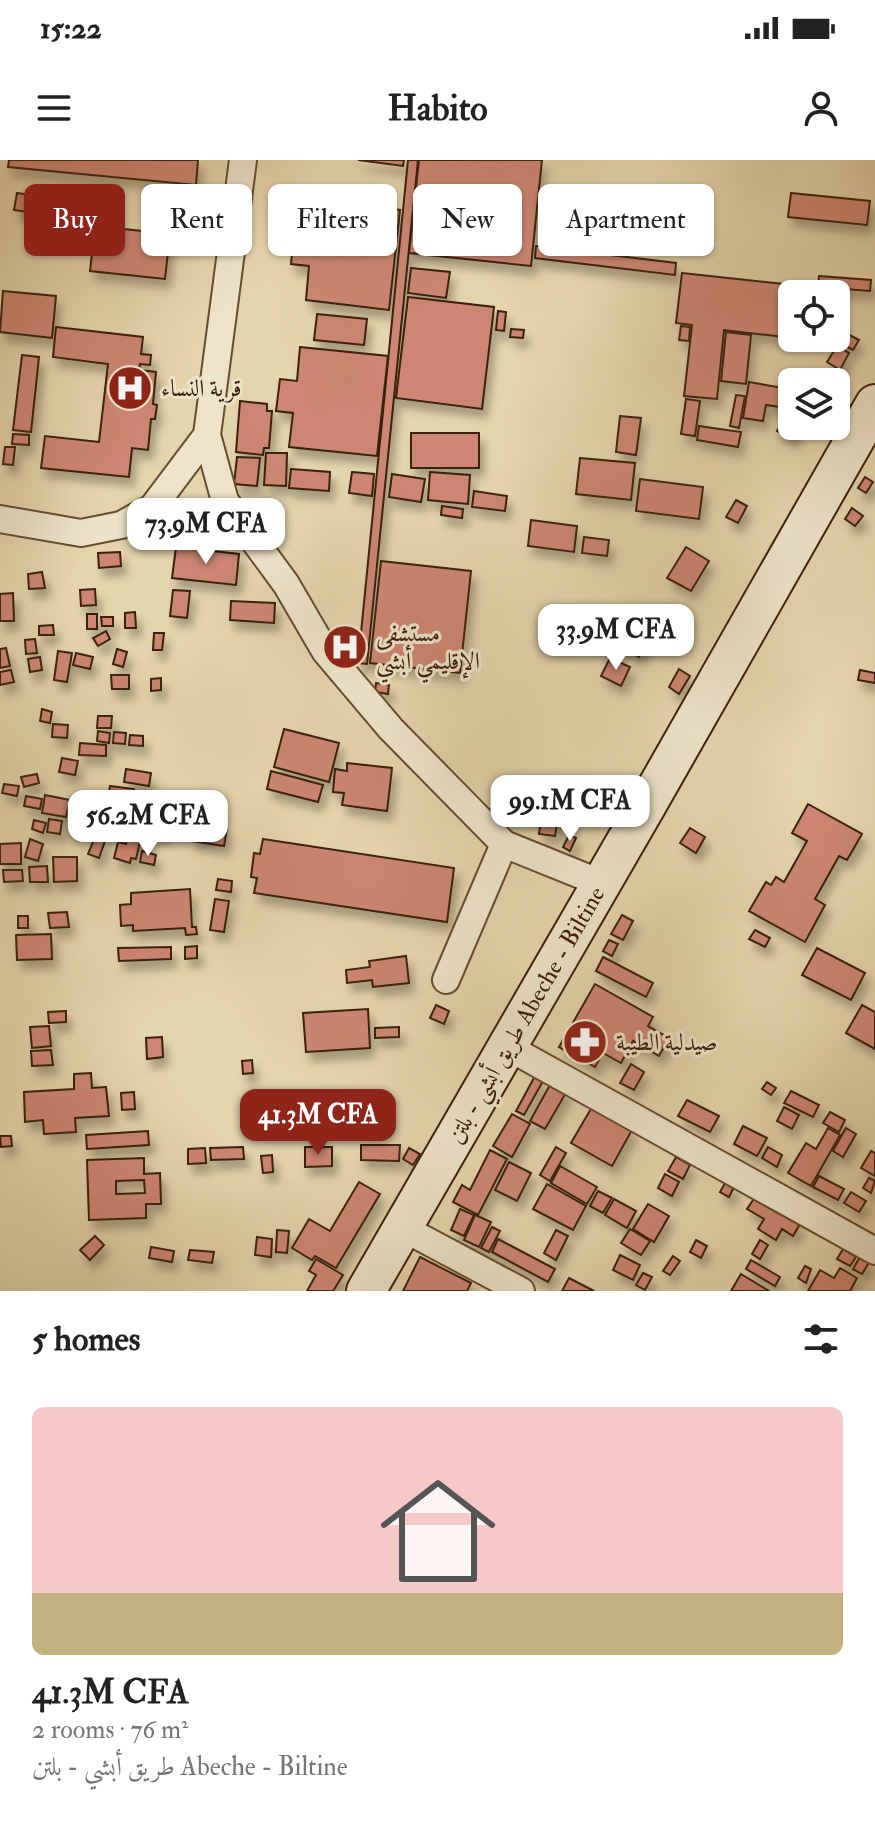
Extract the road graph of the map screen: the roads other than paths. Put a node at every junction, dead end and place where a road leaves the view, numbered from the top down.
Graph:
1 (243, 160) edge
2 (875, 404) edge
3 (207, 435) junction
4 (0, 519) edge
5 (504, 844) junction
6 (603, 884) junction
7 (446, 980) dead end
8 (506, 1046) junction
9 (403, 1228) junction
10 (875, 1251) edge
11 (366, 1291) edge
12 (521, 1291) edge

1 - 3 street
2 - 6 main road, طريق أبشي - بلتن Abeche - Biltine
3 - 4 street
3 - 5 street
5 - 6 street
5 - 7 street
6 - 8 main road, طريق أبشي - بلتن Abeche - Biltine
8 - 9 main road, طريق أبشي - بلتن Abeche - Biltine
8 - 10 street
9 - 11 main road, طريق أبشي - بلتن Abeche - Biltine
9 - 12 street

